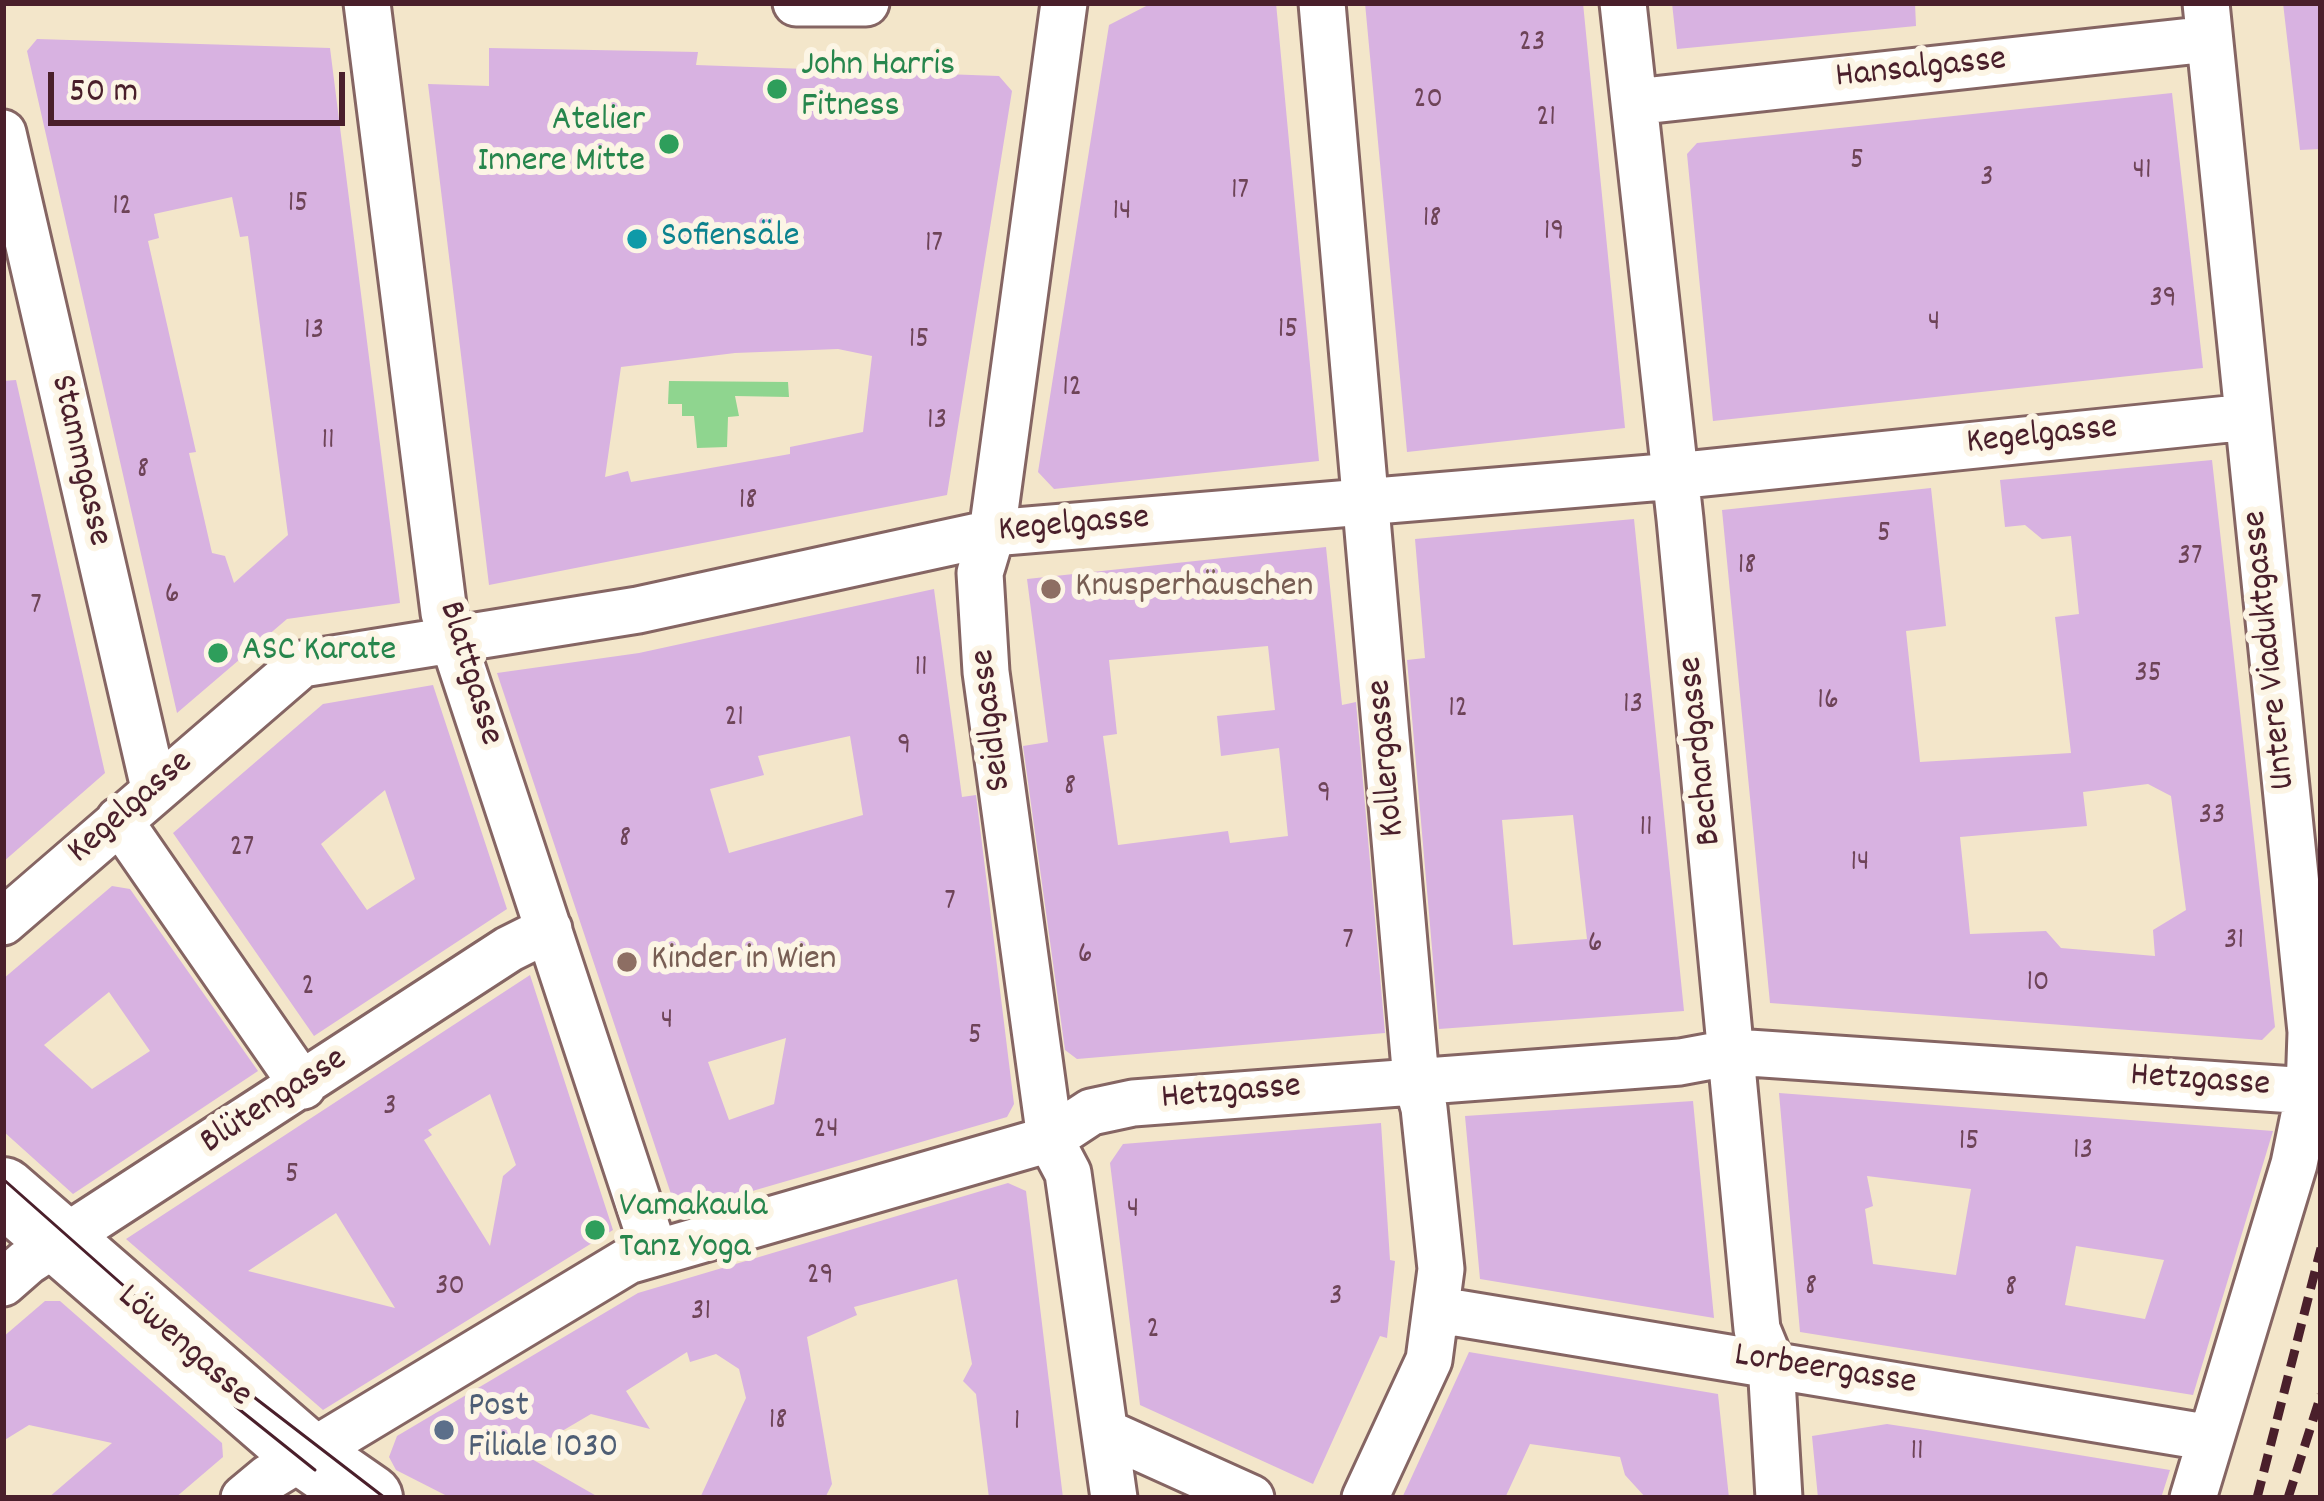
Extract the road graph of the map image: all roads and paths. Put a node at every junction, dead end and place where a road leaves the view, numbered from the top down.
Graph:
1 (367, 3) edge
2 (796, 3) edge
3 (866, 3) edge
4 (1064, 3) edge
5 (1322, 3) edge
6 (1623, 3) edge
7 (2207, 21) edge
8 (1634, 102) junction
9 (3, 133) edge
10 (2248, 417) junction
11 (1676, 476) junction
12 (1368, 502) junction
13 (992, 533) junction
14 (454, 638) junction
15 (154, 788) junction
16 (119, 820) junction
17 (3, 922) edge
18 (550, 929) junction
19 (1734, 1052) junction
20 (1416, 1080) junction
21 (303, 1086) junction
22 (2309, 1091) junction
23 (1050, 1138) junction
24 (3, 1191) edge
25 (61, 1242) junction
26 (656, 1252) junction
27 (3, 1283) edge
28 (1439, 1310) junction
29 (1772, 1363) junction
30 (1106, 1433) junction
31 (2211, 1438) junction
32 (307, 1455) junction
33 (244, 1498) edge
34 (369, 1498) edge
35 (1114, 1498) edge
36 (1251, 1498) edge
37 (1365, 1498) edge
38 (1778, 1498) edge
39 (2193, 1498) edge

1 - 14 street, Blattgasse
2 - 3 street
4 - 13 street, Seidlgasse
5 - 12 street, Kollergasse
6 - 8 street, Bechardgasse
7 - 8 street, Hansalgasse
7 - 10 street, Untere Viaduktgasse
8 - 11 street, Bechardgasse
9 - 15 street, Stammgasse
10 - 11 street, Kegelgasse
10 - 22 street, Untere Viaduktgasse
11 - 12 street, Kegelgasse
11 - 19 street, Bechardgasse
12 - 13 street, Kegelgasse
12 - 20 street, Kollergasse
13 - 14 street, Kegelgasse
13 - 23 street, Seidlgasse
14 - 15 street, Kegelgasse
14 - 18 street, Blattgasse
15 - 16 street, Kegelgasse
16 - 17 street, Kegelgasse
16 - 21 street
18 - 21 street, Blütengasse
18 - 26 street, Blattgasse
19 - 20 street, Hetzgasse
19 - 22 street, Hetzgasse
19 - 29 street, Bechardgasse
20 - 23 street, Hetzgasse
20 - 28 street, Kollergasse
21 - 25 street, Blütengasse
22 - 31 street, Untere Viaduktgasse
23 - 26 street, Hetzgasse
23 - 30 street, Seidlgasse
24 - 25 street, Löwengasse
25 - 27 street, Blütengasse
25 - 32 street, Löwengasse
26 - 32 street, Hetzgasse
28 - 29 street, Lorbeergasse
28 - 37 street, Kollergasse
29 - 31 street, Lorbeergasse
29 - 38 street, Bechardgasse
30 - 35 street, Seidlgasse
30 - 36 street
31 - 39 street, Untere Viaduktgasse
32 - 33 street, Hetzgasse
32 - 34 street, Löwengasse

